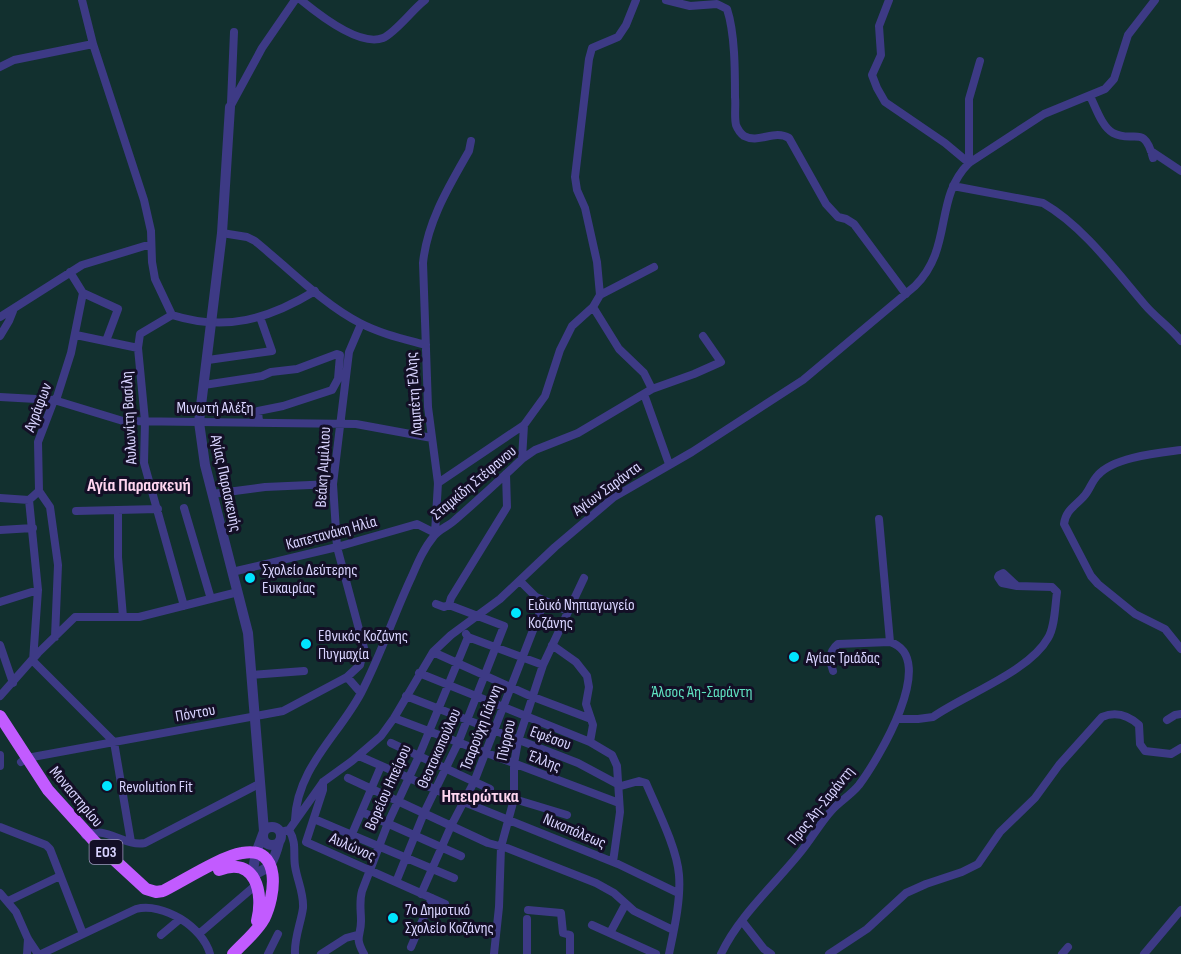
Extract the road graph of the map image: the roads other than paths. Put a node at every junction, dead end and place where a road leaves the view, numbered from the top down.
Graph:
1 (82, 0) edge
2 (295, 0) edge
3 (301, 0) edge
4 (425, 0) edge
5 (636, 0) edge
6 (666, 0) edge
7 (889, 0) edge
8 (1155, 0) edge
9 (234, 32) dead end
10 (93, 44) junction
11 (980, 61) dead end
12 (0, 67) edge
13 (1090, 96) junction
14 (230, 107) junction
15 (471, 141) dead end
16 (969, 163) junction
17 (1181, 171) edge
18 (953, 186) junction
19 (222, 233) junction
20 (151, 244) junction
21 (654, 267) dead end
22 (70, 272) junction
23 (315, 291) junction
24 (83, 292) junction
25 (906, 294) junction
26 (600, 295) junction
27 (593, 307) junction
28 (13, 310) junction
29 (172, 315) junction
30 (0, 317) edge
31 (260, 317) junction
32 (212, 322) junction
33 (361, 324) junction
34 (76, 335) junction
35 (0, 336) edge
36 (703, 336) dead end
37 (106, 341) junction
38 (1181, 341) edge
39 (426, 345) junction
40 (138, 348) junction
41 (208, 360) junction
42 (204, 385) junction
43 (652, 389) junction
44 (644, 394) junction
45 (0, 397) edge
46 (54, 400) junction
47 (145, 421) junction
48 (199, 422) junction
49 (259, 422) junction
50 (339, 424) junction
51 (524, 425) junction
52 (432, 438) junction
53 (1181, 450) edge
54 (522, 459) junction
55 (669, 464) junction
56 (506, 474) junction
57 (438, 483) junction
58 (333, 484) junction
59 (39, 491) junction
60 (212, 494) junction
61 (0, 498) edge
62 (29, 500) junction
63 (184, 508) dead end
64 (158, 509) junction
65 (118, 510) junction
66 (76, 511) dead end
67 (879, 519) dead end
68 (33, 528) junction
69 (0, 530) edge
70 (435, 533) junction
71 (337, 547) junction
72 (232, 572) junction
73 (584, 578) dead end
74 (520, 581) junction
75 (1017, 586) dead end
76 (38, 590) junction
77 (238, 592) junction
78 (211, 599) junction
79 (0, 602) edge
80 (544, 602) junction
81 (436, 604) dead end
82 (449, 605) junction
83 (184, 606) junction
84 (568, 611) junction
85 (480, 615) junction
86 (123, 617) junction
87 (461, 628) junction
88 (55, 637) junction
89 (468, 637) junction
90 (890, 642) junction
91 (0, 645) edge
92 (552, 645) junction
93 (496, 647) junction
94 (1181, 649) edge
95 (433, 652) junction
96 (523, 658) junction
97 (33, 662) junction
98 (456, 662) junction
99 (543, 665) junction
100 (833, 670) dead end
101 (304, 671) dead end
102 (419, 673) junction
103 (252, 675) junction
104 (485, 676) junction
105 (347, 677) junction
106 (13, 683) junction
107 (447, 684) junction
108 (511, 688) junction
109 (361, 693) junction
110 (0, 696) edge
111 (406, 696) junction
112 (476, 697) junction
113 (532, 697) junction
114 (437, 708) junction
115 (503, 708) junction
116 (1181, 714) edge
117 (0, 716) edge
118 (254, 717) junction
119 (525, 717) junction
120 (394, 718) junction
121 (591, 719) junction
122 (898, 719) junction
123 (467, 720) junction
124 (1167, 720) dead end
125 (0, 727) edge
126 (428, 731) junction
127 (494, 731) junction
128 (518, 741) junction
129 (114, 742) junction
130 (590, 742) junction
131 (391, 743) dead end
132 (458, 743) junction
133 (1181, 748) edge
134 (486, 753) junction
135 (0, 755) edge
136 (359, 756) junction
137 (418, 756) junction
138 (24, 760) junction
139 (514, 764) junction
140 (0, 766) edge
141 (381, 766) junction
142 (446, 769) junction
143 (348, 778) dead end
144 (409, 778) junction
145 (323, 782) junction
146 (474, 782) junction
147 (259, 784) junction
148 (617, 784) junction
149 (371, 789) junction
150 (436, 789) junction
151 (490, 789) dead end
152 (514, 799) junction
153 (398, 801) junction
154 (464, 802) junction
155 (619, 803) junction
156 (362, 812) junction
157 (424, 813) junction
158 (567, 815) dead end
159 (296, 819) junction
160 (314, 819) junction
161 (508, 819) junction
162 (388, 823) junction
163 (451, 826) junction
164 (0, 827) edge
165 (275, 833) junction
166 (352, 834) junction
167 (85, 835) junction
168 (415, 835) junction
169 (131, 842) junction
170 (378, 845) junction
171 (441, 847) junction
172 (501, 847) junction
173 (256, 853) junction
174 (461, 856) dead end
175 (406, 857) junction
176 (613, 862) junction
177 (271, 865) junction
178 (432, 869) junction
179 (370, 870) junction
180 (60, 876) junction
181 (454, 878) dead end
182 (255, 880) junction
183 (396, 882) junction
184 (0, 893) edge
185 (678, 893) junction
186 (421, 894) junction
187 (432, 898) junction
188 (8, 901) junction
189 (445, 904) dead end
190 (625, 905) junction
191 (1181, 910) edge
192 (180, 919) junction
193 (742, 921) junction
194 (592, 925) dead end
195 (673, 930) junction
196 (200, 933) junction
197 (610, 933) junction
198 (83, 934) junction
199 (251, 934) junction
200 (278, 934) dead end
201 (161, 935) dead end
202 (357, 935) junction
203 (28, 939) junction
204 (409, 952) edge
205 (27, 954) edge
206 (40, 954) edge
207 (210, 954) edge
208 (233, 954) edge
209 (268, 954) edge
210 (295, 954) edge
211 (321, 954) edge
212 (364, 954) edge
213 (494, 954) edge
214 (527, 954) edge
215 (570, 954) edge
216 (656, 954) edge
217 (669, 954) edge
218 (721, 954) edge
219 (771, 954) edge
220 (829, 954) edge
221 (1144, 954) edge

1 - 10 street
2 - 14 street
3 - 4 street
5 - 26 street
6 - 25 street
7 - 16 street
8 - 13 street
9 - 14 street, Αγίας Παρασκευής
10 - 12 street
10 - 20 street
11 - 16 street
13 - 16 street
13 - 17 street
14 - 19 street, Αγίας Παρασκευής
15 - 39 street
16 - 18 street
18 - 25 street, Αγίων Σαράντα
18 - 38 street
19 - 23 street, Λαμπέτη Έλλης
19 - 32 street, Αγίας Παρασκευής
20 - 22 street
20 - 29 street
21 - 26 street
22 - 24 street
22 - 28 street
23 - 31 street
23 - 33 street, Λαμπέτη Έλλης
24 - 34 street, Αγράφων
24 - 37 street
25 - 55 street, Αγίων Σαράντα
26 - 27 street
27 - 43 street
27 - 51 street
28 - 30 street
28 - 35 street
29 - 32 street
29 - 40 street, Αυλωνίτη Βασίλη
31 - 32 street
31 - 41 street
32 - 41 street, Αγίας Παρασκευής
33 - 39 street, Λαμπέτη Έλλης
33 - 50 street, Βεάκη Αιμίλιου
34 - 37 street
34 - 46 street, Αγράφων
36 - 43 street, Σταμκίδη Στέφανου
37 - 40 street
39 - 52 street, Λαμπέτη Έλλης
40 - 47 street, Αυλωνίτη Βασίλη
41 - 42 street, Αγίας Παρασκευής
42 - 48 street, Αγίας Παρασκευής
42 - 49 street
43 - 44 street, Σταμκίδη Στέφανου
44 - 54 street, Σταμκίδη Στέφανου
44 - 55 street
45 - 46 street, Μινωτή Αλέξη
46 - 47 street, Μινωτή Αλέξη
46 - 59 street, Αγράφων
47 - 48 street, Μινωτή Αλέξη
47 - 64 street, Αυλωνίτη Βασίλη
48 - 49 street, Μινωτή Αλέξη
48 - 60 street, Αγίας Παρασκευής
49 - 50 street, Μινωτή Αλέξη
50 - 52 street, Μινωτή Αλέξη
50 - 58 street, Βεάκη Αιμίλιου
51 - 54 street
51 - 57 street
52 - 57 street, Λαμπέτη Έλλης
53 - 94 street
54 - 56 street, Σταμκίδη Στέφανου
55 - 74 street, Αγίων Σαράντα
56 - 70 street, Σταμκίδη Στέφανου
56 - 82 street
57 - 70 street, Λαμπέτη Έλλης
58 - 60 street
58 - 71 street, Βεάκη Αιμίλιου
59 - 62 street
59 - 88 street
60 - 72 street, Αγίας Παρασκευής
61 - 62 street
62 - 68 street
63 - 78 street
64 - 65 street
64 - 83 street, Αυλωνίτη Βασίλη
65 - 66 street
65 - 86 street
67 - 90 street
68 - 69 street
68 - 76 street
70 - 71 street, Καπετανάκη Ηλία
70 - 109 street, Σταμκίδη Στέφανου
71 - 72 street, Καπετανάκη Ηλία
71 - 105 street, Βεάκη Αιμίλιου
72 - 77 street, Αγίας Παρασκευής
73 - 84 street, Πύρρου
74 - 80 street
74 - 85 street, Αγίων Σαράντα
75 - 122 street
76 - 79 street
76 - 97 street
77 - 78 street
77 - 103 street, Αγίας Παρασκευής
78 - 83 street
80 - 84 street
80 - 96 street, Τσαρούχη Γιάννη
81 - 82 street
82 - 85 street
83 - 86 street
84 - 92 street, Πύρρου
85 - 87 street, Αγίων Σαράντα
85 - 93 street, Θεοτοκοπούλου
86 - 88 street
87 - 89 street
87 - 95 street, Αγίων Σαράντα
88 - 97 street
89 - 93 street
89 - 98 street, Βορείου Ηπείρου
90 - 100 street
90 - 122 street, Προς Άη-Σαράντη
91 - 106 street
92 - 99 street, Πύρρου
92 - 121 street
93 - 96 street
93 - 104 street, Θεοτοκοπούλου
95 - 98 street
95 - 102 street, Αγίων Σαράντα
96 - 99 street
96 - 108 street, Τσαρούχη Γιάννη
97 - 106 street
97 - 129 street
98 - 104 street
98 - 107 street, Βορείου Ηπείρου
99 - 113 street, Πύρρου
101 - 103 street
102 - 107 street
102 - 111 street, Αγίων Σαράντα
103 - 118 street, Αγίας Παρασκευής
104 - 108 street
104 - 112 street, Θεοτοκοπούλου
105 - 109 street
105 - 118 street, Πόντου
106 - 110 street
107 - 112 street
107 - 114 street, Βορείου Ηπείρου
108 - 113 street
108 - 115 street, Τσαρούχη Γιάννη
109 - 159 street, Σταμκίδη Στέφανου
111 - 114 street, Εφέσου
111 - 120 street, Αγίων Σαράντα
112 - 115 street
112 - 123 street, Θεοτοκοπούλου
113 - 119 street, Πύρρου
113 - 121 street
114 - 123 street, Εφέσου
114 - 126 street, Βορείου Ηπείρου
115 - 119 street
115 - 127 street, Τσαρούχη Γιάννη
116 - 124 street
117 - 138 main road, Μοναστηρίου / ΕΟ3
118 - 129 street, Πόντου
118 - 147 street, Αγίας Παρασκευής
119 - 128 street, Πύρρου
119 - 130 street
120 - 126 street, Έλλης
120 - 136 street, Αγίων Σαράντα
121 - 130 street
122 - 193 street, Προς Άη-Σαράντη
123 - 127 street, Εφέσου
123 - 132 street, Θεοτοκοπούλου
125 - 138 main road, Μοναστηρίου / ΕΟ3
126 - 132 street, Έλλης
126 - 137 street, Βορείου Ηπείρου
127 - 128 street, Εφέσου
127 - 134 street, Τσαρούχη Γιάννη
128 - 139 street, Πύρρου
128 - 148 street, Εφέσου
129 - 138 street, Πόντου
129 - 169 street
130 - 148 street
131 - 137 street
132 - 134 street, Έλλης
132 - 142 street, Θεοτοκοπούλου
133 - 220 street
134 - 139 street, Έλλης
134 - 146 street, Τσαρούχη Γιάννη
135 - 140 street
136 - 141 street, Νικοπόλεως
136 - 145 street, Αγίων Σαράντα
137 - 142 street
137 - 144 street, Βορείου Ηπείρου
138 - 167 main road, Μοναστηρίου / ΕΟ3
139 - 152 street, Πύρρου
139 - 155 street, Έλλης
141 - 144 street, Νικοπόλεως
141 - 149 street
142 - 146 street
142 - 150 street, Θεοτοκοπούλου
143 - 149 street
144 - 150 street, Νικοπόλεως
144 - 153 street, Βορείου Ηπείρου
145 - 159 street, Αγίων Σαράντα
145 - 160 street, Αυλώνος
146 - 151 street
146 - 154 street, Τσαρούχη Γιάννη
147 - 165 street, Αγίας Παρασκευής
147 - 169 street
148 - 155 street
148 - 185 street
149 - 153 street
149 - 156 street
150 - 154 street, Νικοπόλεως
150 - 157 street, Θεοτοκοπούλου
152 - 158 street
152 - 161 street, Πύρρου
153 - 157 street
153 - 162 street, Βορείου Ηπείρου
154 - 161 street, Νικοπόλεως
154 - 163 street, Τσαρούχη Γιάννη
155 - 176 street
156 - 162 street
156 - 166 street
157 - 163 street
157 - 168 street, Θεοτοκοπούλου
159 - 165 street, Αγίων Σαράντα
160 - 166 street
160 - 179 street, Αυλώνος
161 - 172 street, Πύρρου
161 - 176 street, Νικοπόλεως
162 - 168 street
162 - 170 street, Βορείου Ηπείρου
163 - 171 street, Τσαρούχη Γιάννη
163 - 172 street
164 - 180 street
165 - 173 street
165 - 177 street
165 - 210 street
166 - 170 street
167 - 169 street
167 - 173 main road, Μοναστηρίου / ΕΟ3
167 - 182 main road, Μοναστηρίου / ΕΟ3
168 - 171 street
168 - 175 street, Θεοτοκοπούλου
170 - 175 street
170 - 179 street, Βορείου Ηπείρου
171 - 174 street
171 - 178 street, Τσαρούχη Γιάννη
172 - 190 street
172 - 213 street, Πύρρου
173 - 177 main road
173 - 182 street
175 - 178 street
175 - 183 street, Θεοτοκοπούλου
176 - 185 street, Νικοπόλεως
177 - 182 street
177 - 199 main road
178 - 181 street
178 - 186 street, Τσαρούχη Γιάννη
179 - 183 street, Αυλώνος
179 - 202 street, Βορείου Ηπείρου
180 - 188 street
180 - 198 street
182 - 196 street
182 - 199 main road
183 - 186 street, Αυλώνος
184 - 188 street
185 - 195 street
186 - 187 street, Αυλώνος
187 - 189 street, Αυλώνος
187 - 204 street
188 - 203 street
190 - 195 street
190 - 197 street
191 - 221 street
192 - 196 street
192 - 198 street
192 - 201 street
193 - 218 street, Προς Άη-Σαράντη
193 - 219 street
194 - 197 street
195 - 217 street
196 - 207 street
197 - 216 street
198 - 206 street
199 - 208 main road
200 - 209 street
202 - 211 street
202 - 212 street, Βορείου Ηπείρου
203 - 205 street
203 - 206 street
214 - 215 street

